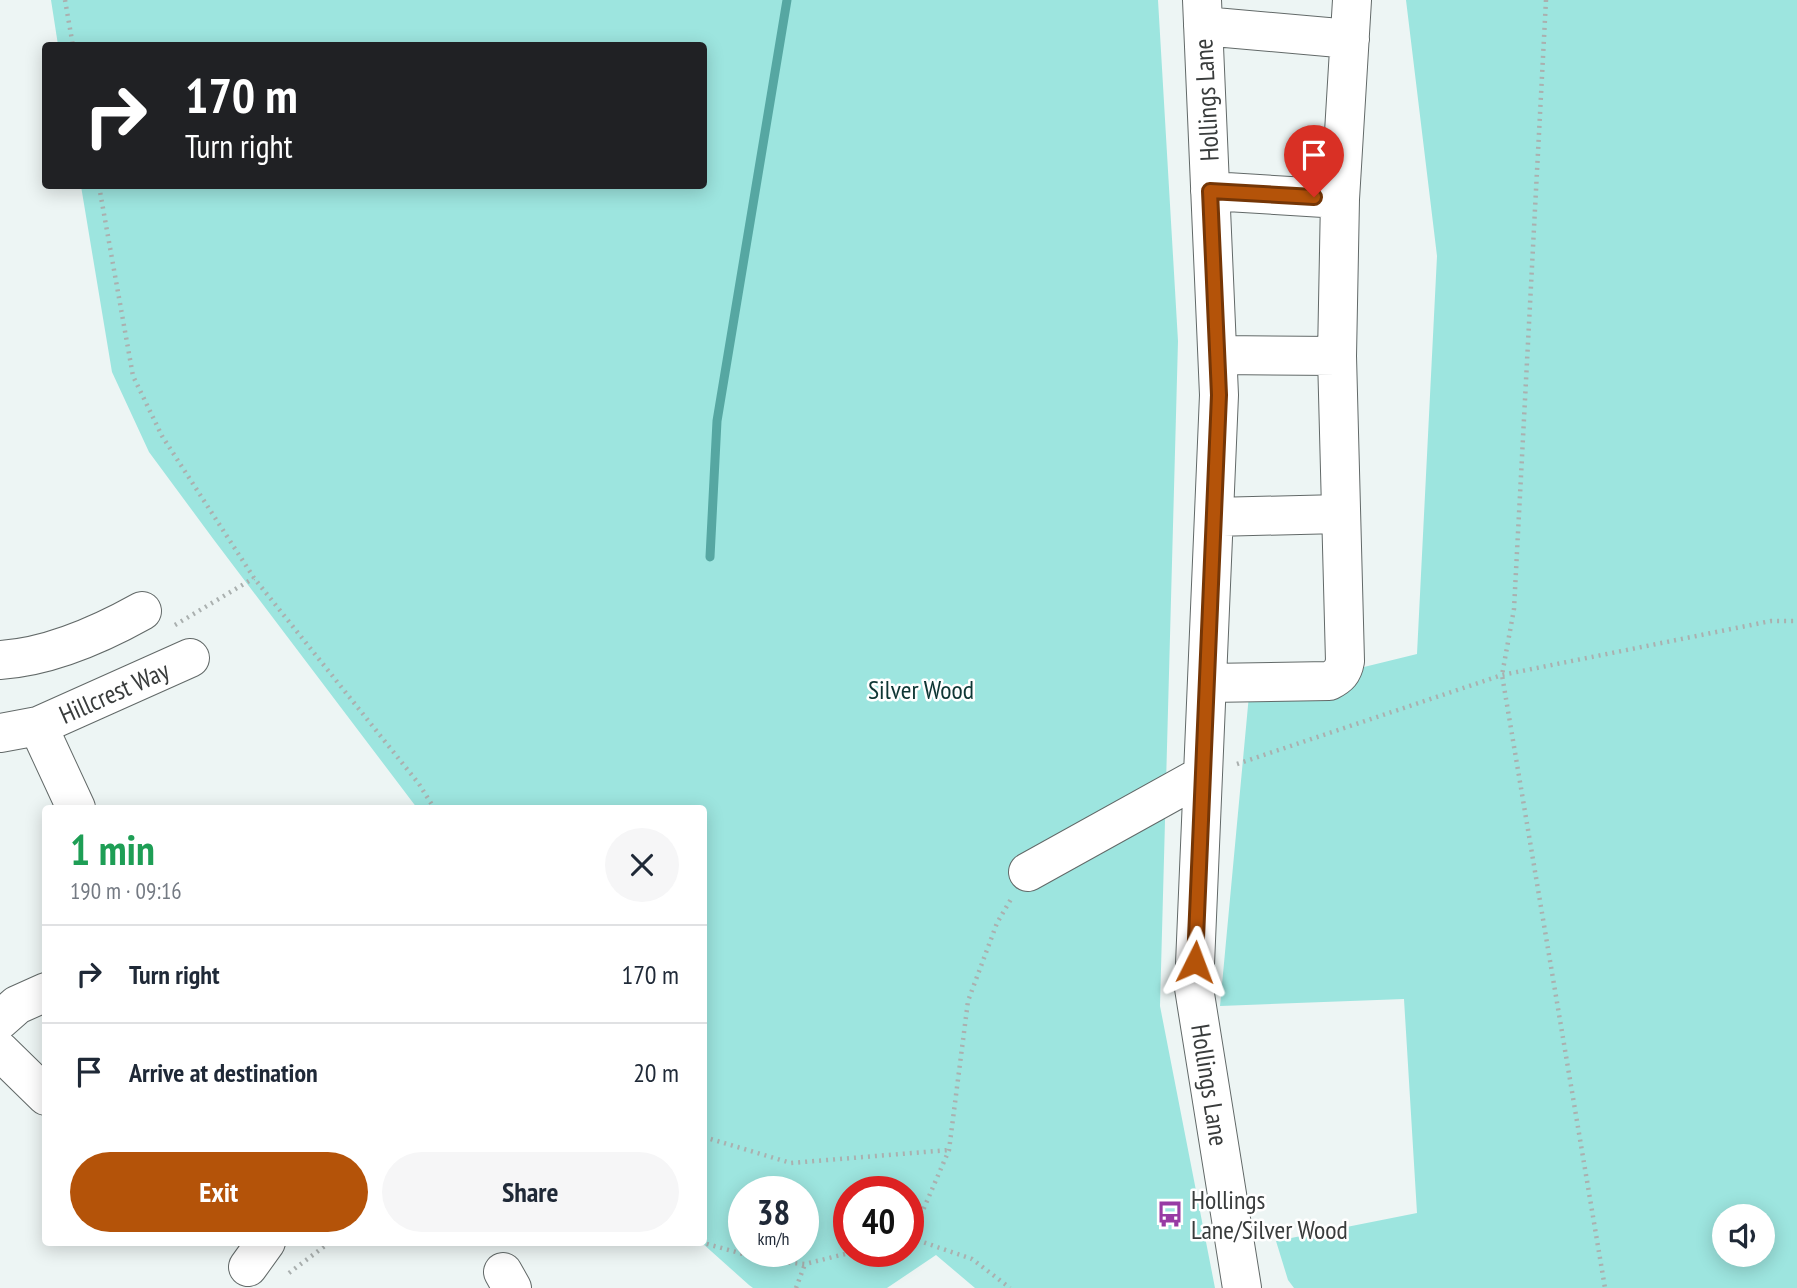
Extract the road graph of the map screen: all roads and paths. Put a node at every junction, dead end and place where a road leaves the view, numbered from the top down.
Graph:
1 (65, 0) edge
2 (1352, 0) edge
3 (1546, 0) edge
4 (1203, 13) edge
5 (1350, 39) junction
6 (73, 42) edge
7 (100, 189) edge
8 (1210, 191) junction
9 (1340, 198) junction
10 (1218, 355) junction
11 (1337, 356) junction
12 (1340, 514) junction
13 (1214, 517) junction
14 (142, 611) dead end
15 (1797, 621) edge
16 (191, 658) dead end
17 (0, 660) edge
18 (1502, 674) junction
19 (1207, 682) junction
20 (38, 726) junction
21 (0, 733) edge
22 (1203, 775) junction
23 (75, 805) edge
24 (432, 805) edge
25 (1028, 872) joint
26 (42, 994) edge
27 (0, 1020) edge
28 (0, 1051) edge
29 (42, 1092) edge
30 (707, 1138) edge
31 (949, 1150) junction
32 (924, 1205) edge
33 (924, 1243) edge
34 (707, 1244) edge
35 (324, 1246) edge
36 (728, 1250) edge
37 (265, 1263) edge
38 (804, 1267) edge
39 (796, 1288) edge
40 (1010, 1288) edge
41 (1242, 1288) edge
42 (1605, 1288) edge

1 - 6 path
2 - 5 street
3 - 18 path
4 - 5 street
4 - 8 street, Hollings Lane
5 - 9 street
7 - 24 path
8 - 9 street
8 - 10 street, Hollings Lane
9 - 11 street
10 - 11 street
10 - 13 street, Hollings Lane
11 - 12 street
12 - 13 street
12 - 19 street
13 - 19 street, Hollings Lane
14 - 17 street
15 - 18 path
16 - 20 street, Hillcrest Way
18 - 22 path
18 - 42 path
19 - 22 street, Hollings Lane
20 - 21 street, Hillcrest Way
20 - 23 street, Hillcrest Way
22 - 25 street
22 - 41 street, Hollings Lane
25 - 31 path
26 - 27 street
28 - 29 street
30 - 31 path
31 - 32 path
33 - 40 path
34 - 36 path
35 - 37 path
38 - 39 path

